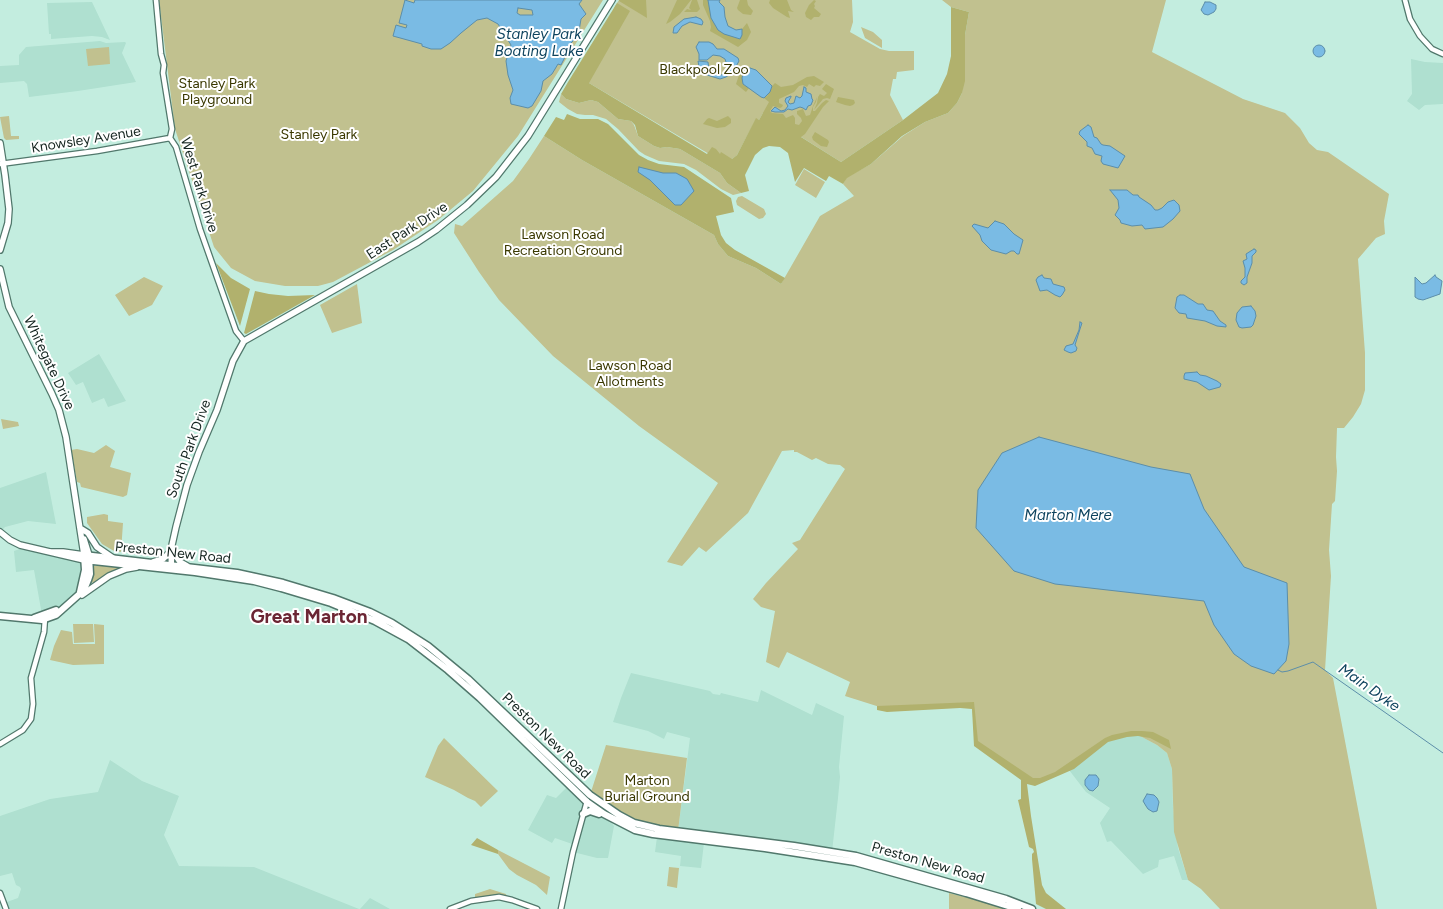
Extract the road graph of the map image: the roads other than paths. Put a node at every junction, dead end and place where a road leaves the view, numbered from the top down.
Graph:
1 (156, 0) edge
2 (612, 0) edge
3 (1405, 0) edge
4 (1443, 54) edge
5 (170, 138) junction
6 (0, 143) edge
7 (2, 164) edge
8 (0, 250) edge
9 (0, 269) edge
10 (244, 341) junction
11 (80, 528) junction
12 (0, 532) edge
13 (172, 550) junction
14 (87, 558) junction
15 (113, 558) junction
16 (153, 562) junction
17 (139, 566) junction
18 (187, 566) junction
19 (171, 567) junction
20 (74, 599) junction
21 (0, 616) edge
22 (44, 617) junction
23 (0, 744) edge
24 (588, 798) junction
25 (584, 814) junction
26 (644, 832) junction
27 (0, 893) edge
28 (6, 909) edge
29 (450, 909) edge
30 (537, 909) edge
31 (561, 909) edge
32 (1018, 909) edge
33 (1032, 909) edge

1 - 5 street, West Park Drive
2 - 10 main road, East Park Drive
3 - 4 street
5 - 7 street, Knowsley Avenue
5 - 10 street, West Park Drive
6 - 7 main road
7 - 8 main road
9 - 11 main road, Whitegate Drive
10 - 13 main road, South Park Drive
11 - 14 main road, Whitegate Drive
11 - 15 main road
12 - 14 main road
13 - 16 main road
13 - 18 main road
13 - 19 main road, South Park Drive
14 - 15 highway, Preston New Road
14 - 17 highway, Preston New Road
14 - 20 highway
15 - 16 highway, Preston New Road
16 - 19 highway, Preston New Road
17 - 19 highway, Preston New Road
17 - 20 main road, Preston New Road
18 - 19 highway, Preston New Road
18 - 24 highway, Preston New Road
19 - 24 highway, Preston New Road
20 - 22 highway
21 - 22 highway
22 - 23 street
24 - 25 street
24 - 26 highway, Preston New Road
24 - 33 highway, Preston New Road
25 - 26 highway
25 - 31 street
26 - 32 highway, Preston New Road
27 - 28 street
29 - 30 street

